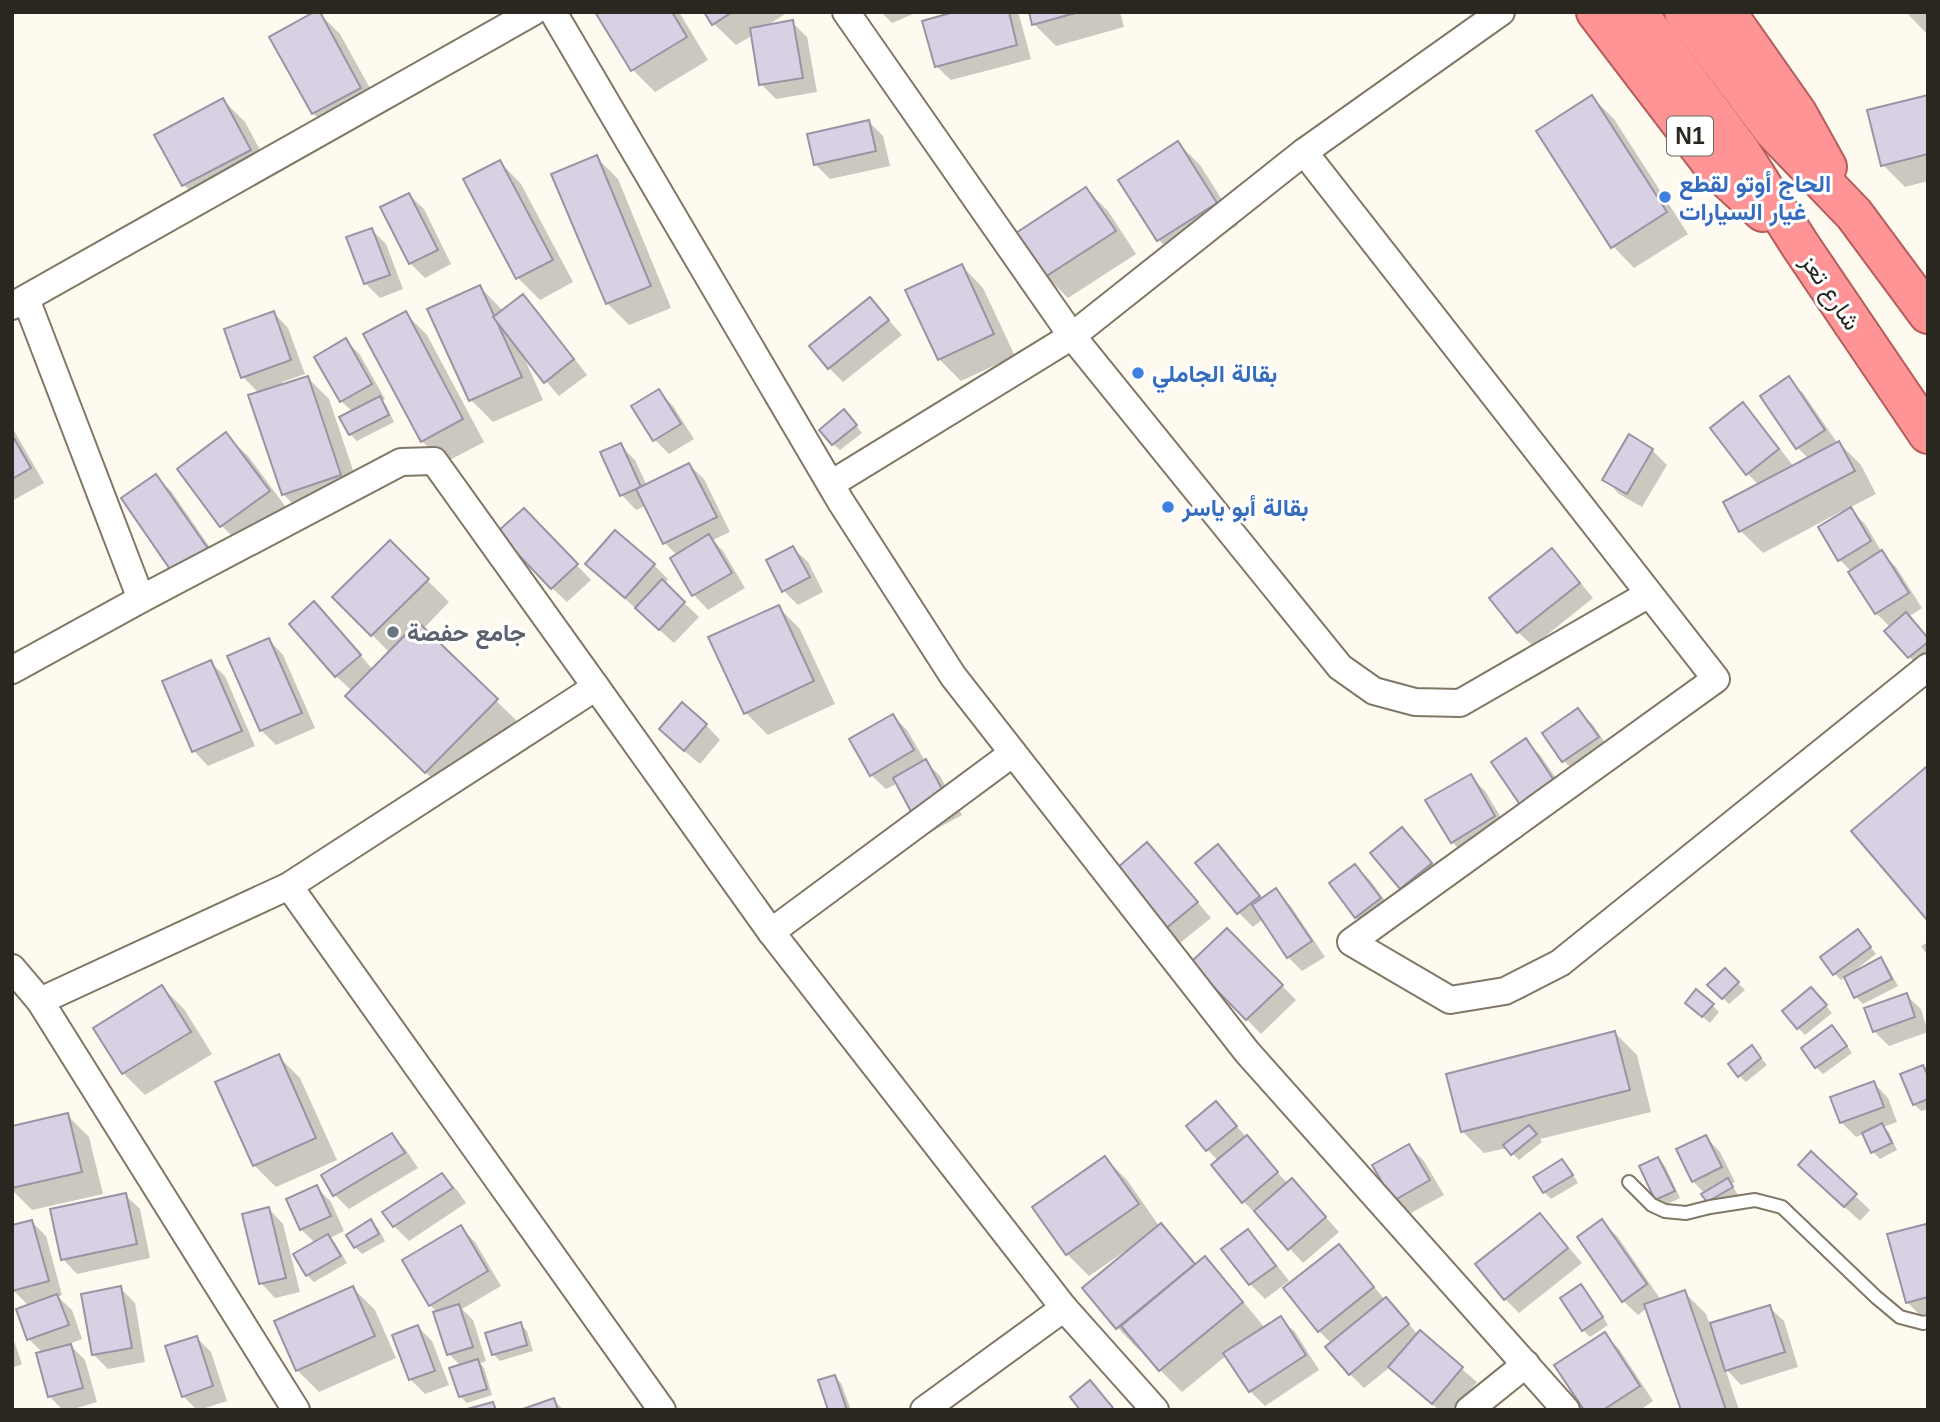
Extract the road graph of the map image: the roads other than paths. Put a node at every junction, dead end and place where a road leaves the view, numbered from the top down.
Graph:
1 (533, 12) edge
2 (553, 12) edge
3 (846, 12) edge
4 (1501, 12) edge
5 (1597, 12) edge
6 (1637, 12) edge
7 (1684, 12) edge
8 (1726, 12) edge
9 (1304, 152) junction
10 (1854, 214) junction
11 (1800, 245) junction
12 (1925, 302) edge
13 (19, 303) edge
14 (1072, 336) junction
15 (1928, 434) edge
16 (831, 484) junction
17 (1649, 594) junction
18 (141, 599) junction
19 (1928, 667) edge
20 (12, 670) edge
21 (596, 687) junction
22 (1013, 753) junction
23 (289, 886) junction
24 (771, 932) junction
25 (12, 968) edge
26 (40, 1001) junction
27 (1629, 1182) dead end
28 (1065, 1308) junction
29 (1928, 1322) edge
30 (1525, 1364) junction
31 (296, 1410) edge
32 (662, 1410) edge
33 (924, 1410) edge
34 (1155, 1410) edge
35 (1469, 1410) edge
36 (1566, 1410) edge

1 - 13 street
2 - 16 street
3 - 14 street
4 - 9 street
5 - 11 highway, N1
6 - 11 highway, شارع تعز / N1
7 - 10 highway
8 - 10 highway
9 - 14 street
9 - 17 street
10 - 12 highway
11 - 15 highway, شارع تعز / N1
13 - 18 street
14 - 16 street
14 - 17 street
16 - 22 street
17 - 19 street
18 - 20 street
18 - 21 street
21 - 23 street
21 - 24 street
22 - 24 street
22 - 30 street
23 - 26 street
23 - 32 street
24 - 28 street
25 - 26 street
26 - 31 street
27 - 29 lane
28 - 33 street
28 - 34 street
30 - 35 street
30 - 36 street

